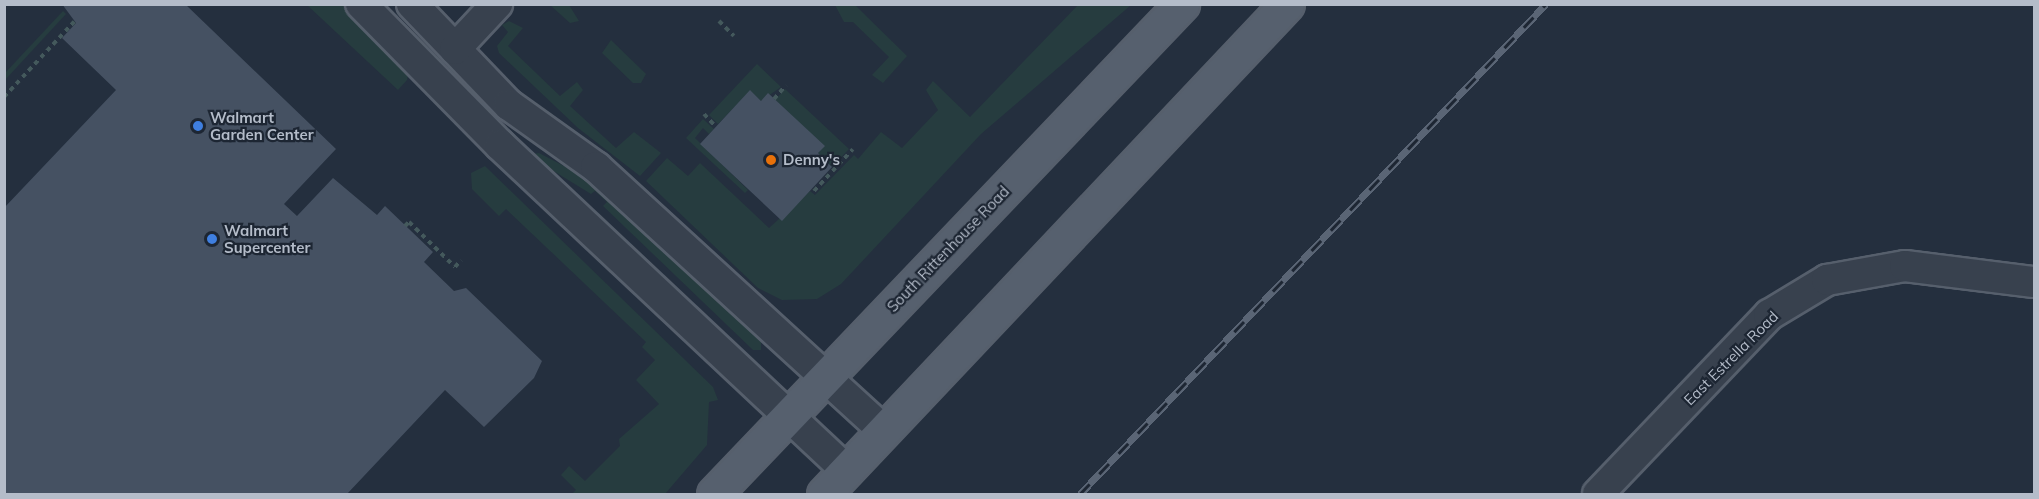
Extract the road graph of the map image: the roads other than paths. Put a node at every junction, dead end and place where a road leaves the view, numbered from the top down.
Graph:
1 (361, 4) edge
2 (412, 4) edge
3 (497, 4) edge
4 (1182, 4) edge
5 (1287, 4) edge
6 (455, 49) junction
7 (2034, 282) edge
8 (825, 377) junction
9 (788, 416) junction
10 (884, 431) junction
11 (847, 471) junction
12 (714, 495) edge
13 (824, 495) edge
14 (1598, 495) edge

1 - 9 street
2 - 6 street
3 - 6 street
4 - 8 main road, South Rittenhouse Road
5 - 10 main road
6 - 8 street
7 - 14 street, East Estrella Road
8 - 9 main road, South Rittenhouse Road
8 - 10 street
9 - 11 street
9 - 12 main road, South Rittenhouse Road
10 - 11 main road
11 - 13 main road

